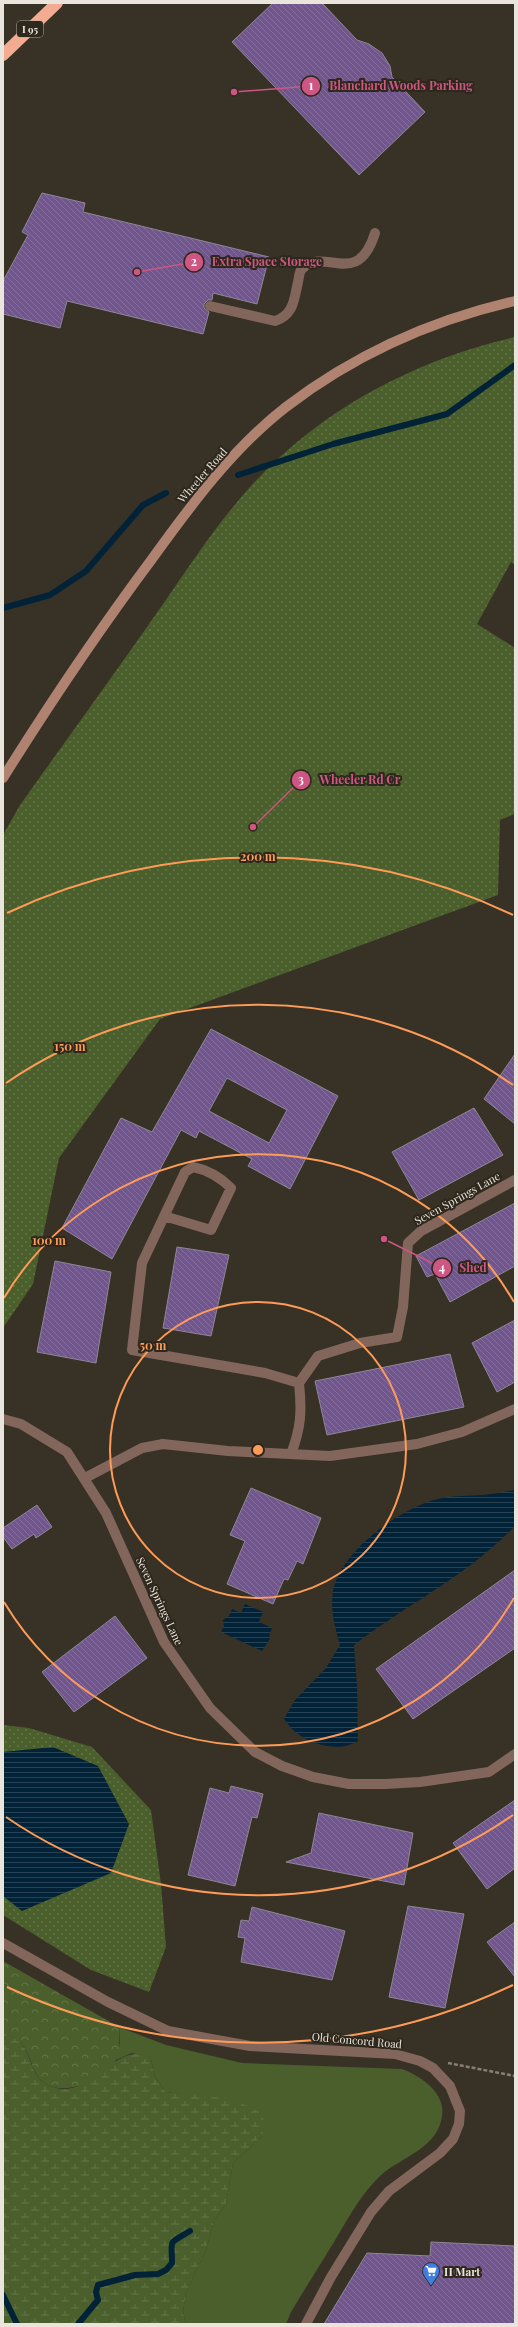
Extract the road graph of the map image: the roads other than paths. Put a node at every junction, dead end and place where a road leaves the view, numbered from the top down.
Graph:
1 (57, 3) edge
2 (3, 55) edge
3 (375, 234) dead end
4 (515, 301) edge
5 (210, 306) dead end
6 (3, 778) edge
7 (515, 1180) edge
8 (164, 1216) junction
9 (299, 1383) junction
10 (515, 1409) edge
11 (3, 1419) edge
12 (291, 1454) junction
13 (85, 1478) junction
14 (515, 1754) edge
15 (3, 1943) edge
16 (306, 2324) edge

1 - 2 highway, I 95
3 - 5 street
4 - 6 main road, Wheeler Road
7 - 9 street, Seven Springs Lane
8 - 8 street
8 - 9 street
9 - 12 street
10 - 12 street
11 - 13 street, Seven Springs Lane
12 - 13 street
13 - 14 street, Seven Springs Lane
15 - 16 street, Old Concord Road

